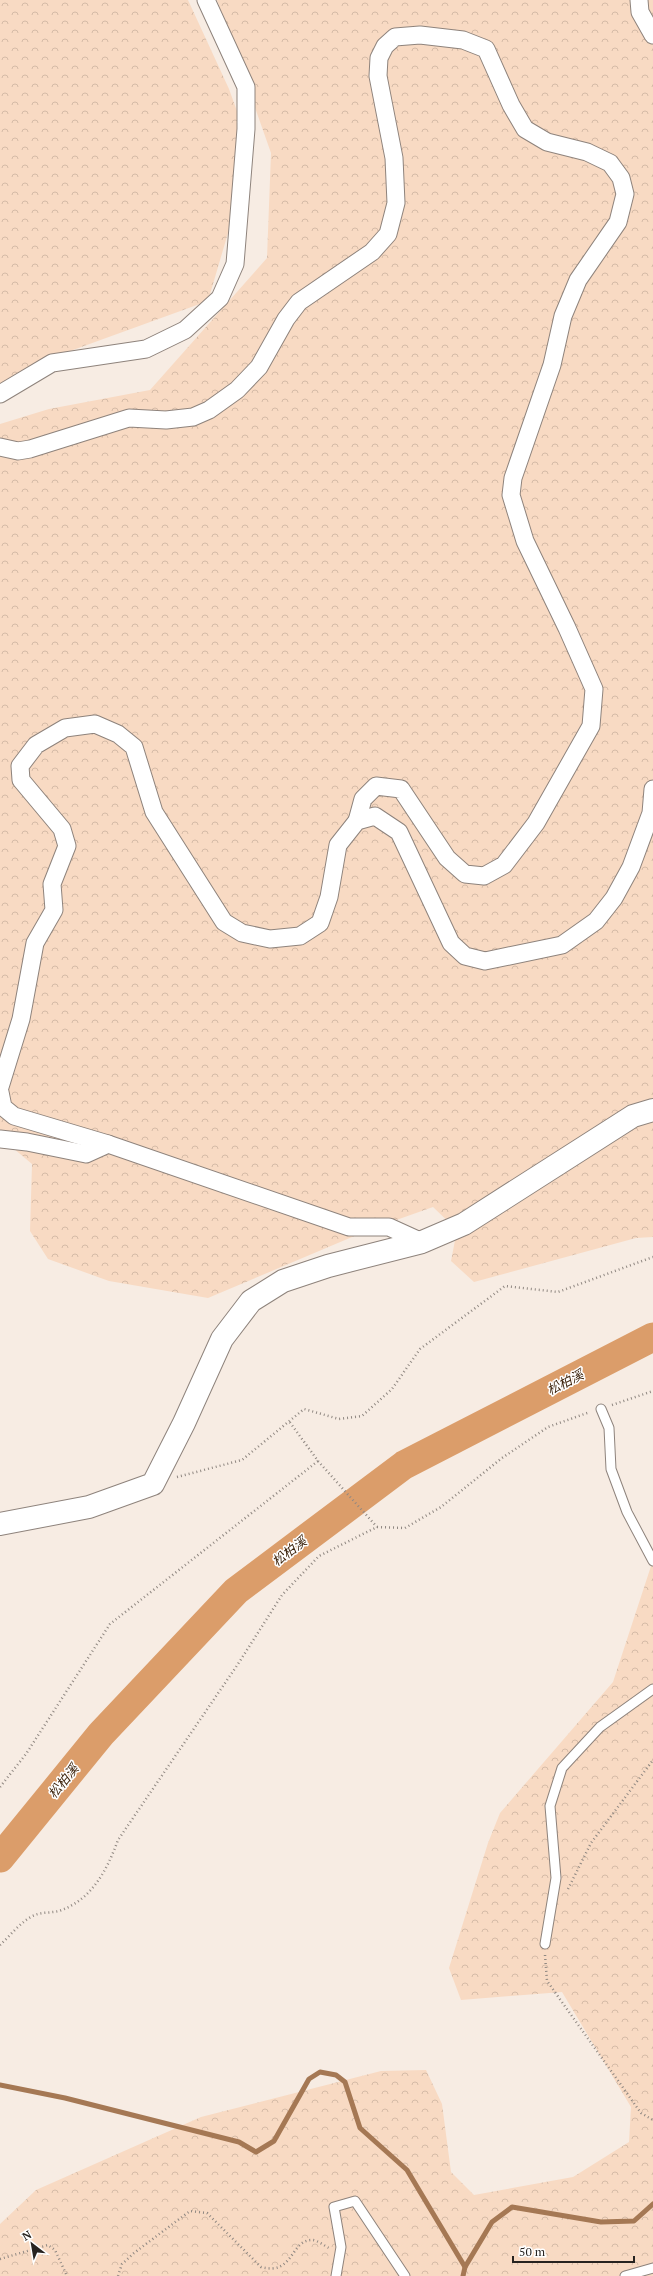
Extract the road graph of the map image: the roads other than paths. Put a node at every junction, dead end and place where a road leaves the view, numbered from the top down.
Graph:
1 (206, 0) edge
2 (639, 0) edge
3 (653, 35) edge
4 (0, 394) edge
5 (0, 447) edge
6 (653, 789) edge
7 (357, 821) junction
8 (0, 1087) edge
9 (0, 1092) edge
10 (653, 1110) edge
11 (0, 1139) edge
12 (108, 1144) junction
13 (422, 1242) junction
14 (601, 1409) road end
15 (0, 1524) edge
16 (653, 1561) edge
17 (653, 1689) edge
18 (545, 1944) road end
19 (653, 2268) edge
20 (336, 2276) edge
21 (405, 2276) edge
22 (625, 2276) edge

1 - 4 street
2 - 3 street
5 - 7 street
6 - 7 street
7 - 8 street
9 - 12 street
10 - 13 main road
11 - 12 street
12 - 13 street
13 - 15 main road
14 - 16 lane
17 - 18 lane
19 - 22 lane
20 - 21 lane

